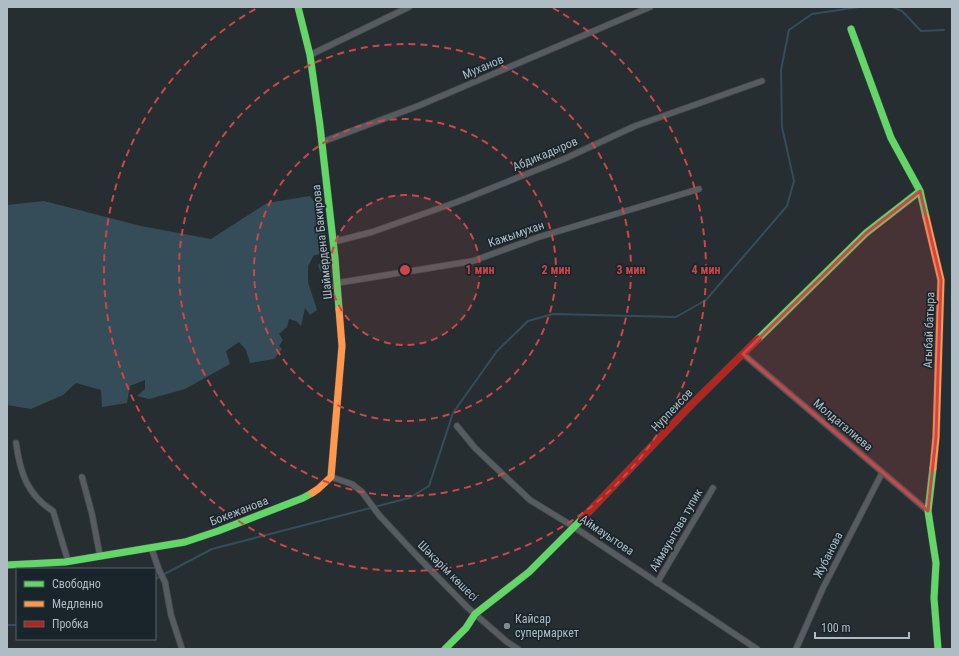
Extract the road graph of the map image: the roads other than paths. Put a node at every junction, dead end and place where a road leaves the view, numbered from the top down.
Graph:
1 (298, 7) edge
2 (409, 7) edge
3 (650, 7) edge
4 (851, 28) dead end
5 (310, 55) junction
6 (762, 81) dead end
7 (322, 142) junction
8 (699, 189) dead end
9 (920, 191) junction
10 (333, 242) junction
11 (337, 283) junction
12 (743, 354) junction
13 (457, 426) dead end
14 (16, 443) dead end
15 (882, 473) junction
16 (331, 477) junction
17 (82, 478) dead end
18 (713, 488) dead end
19 (928, 511) junction
20 (574, 527) junction
21 (151, 547) junction
22 (100, 556) junction
23 (68, 561) junction
24 (7, 565) edge
25 (657, 583) junction
26 (475, 614) junction
27 (507, 642) junction
28 (182, 649) edge
29 (445, 649) edge
30 (509, 649) edge
31 (518, 649) edge
32 (756, 649) edge
33 (796, 649) edge
34 (938, 649) edge

1 - 5 street, Шаймердена Бакирова
2 - 5 street
3 - 7 street, Муханов
4 - 9 street, Агыбай батыра
5 - 7 street, Шаймердена Бакирова
6 - 10 street, Абдикадыров
7 - 10 street, Шаймердена Бакирова
8 - 11 street, Кажымухан
9 - 12 street, Нурпеисов
9 - 19 street, Агыбай батыра
10 - 11 street, Шаймердена Бакирова
11 - 16 street, Шаймердена Бакирова
12 - 15 street, Молдагалиева
12 - 20 street, Нурпеисов
13 - 20 street, Аймауытова
14 - 23 street
15 - 19 street, Молдагалиева
15 - 33 street, Жубанова
16 - 21 street, Бокежанова
16 - 26 street, Шәкәрім көшесі
17 - 22 street
18 - 25 street, Аймауытова тупик
19 - 34 street, Агыбай батыра
20 - 25 street, Аймауытова
20 - 26 street, Нурпеисов
21 - 22 street, Бокежанова
21 - 28 street
22 - 23 street, Бокежанова
23 - 24 street, Бокежанова
25 - 32 street, Аймауытова
26 - 27 street, Шәкәрім көшесі
26 - 29 street, Нурпеисов
27 - 30 street
27 - 31 street, Шәкәрім көшесі

